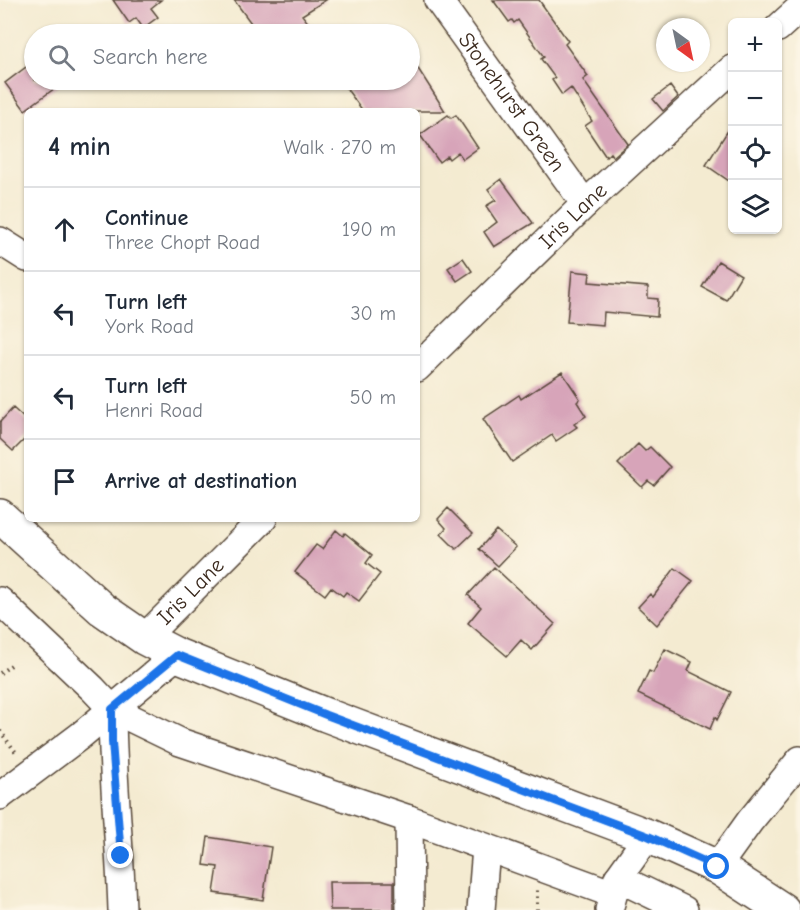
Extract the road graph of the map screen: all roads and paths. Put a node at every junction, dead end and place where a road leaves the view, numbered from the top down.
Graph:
1 (438, 0) edge
2 (797, 6) edge
3 (782, 22) edge
4 (729, 72) edge
5 (585, 204) junction
6 (0, 241) edge
7 (24, 256) edge
8 (420, 365) edge
9 (0, 516) edge
10 (260, 522) edge
11 (0, 601) edge
12 (144, 638) junction
13 (177, 655) junction
14 (14, 663) dead end
15 (0, 674) edge
16 (112, 709) junction
17 (0, 731) edge
18 (800, 760) edge
19 (24, 763) dead end
20 (0, 796) edge
21 (409, 819) junction
22 (648, 836) junction
23 (486, 848) junction
24 (717, 867) junction
25 (537, 886) dead end
26 (614, 894) edge
27 (122, 910) edge
28 (410, 910) edge
29 (481, 910) edge
30 (537, 910) edge
31 (684, 910) edge
32 (783, 910) edge

1 - 5 street, Stonehurst Green
2 - 3 street
4 - 5 street, Iris Lane
5 - 8 street, Iris Lane
6 - 7 street
9 - 12 main road
10 - 12 street, Iris Lane
11 - 16 street
12 - 13 main road
13 - 16 street
13 - 22 main road
14 - 15 path
16 - 20 street
16 - 21 street
16 - 27 street
17 - 19 path
18 - 24 street
21 - 23 street
21 - 28 street
22 - 24 main road
22 - 26 street
23 - 26 street
23 - 29 street
24 - 32 main road
25 - 30 path
26 - 31 street

